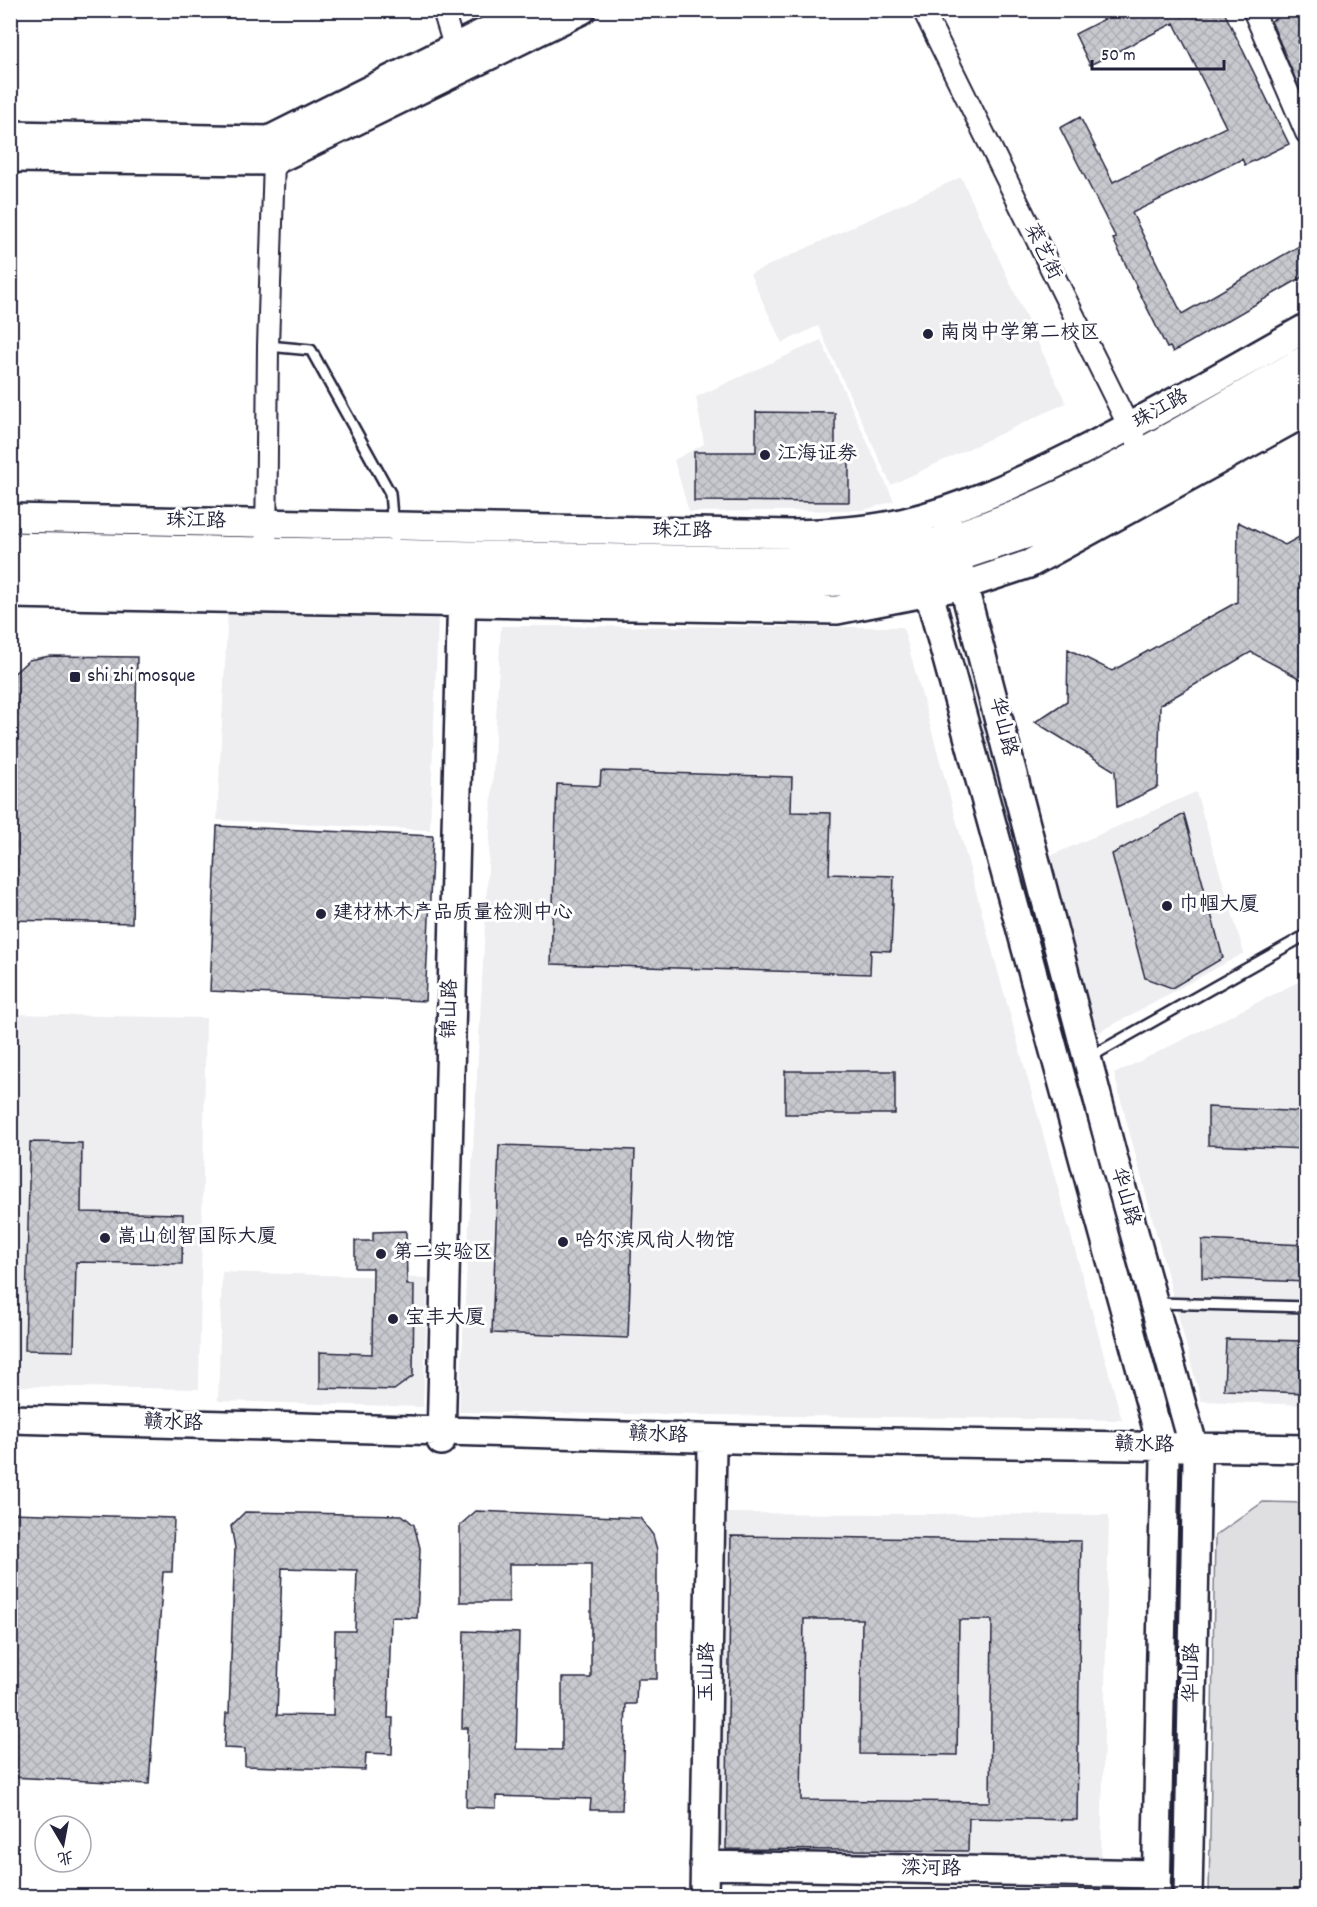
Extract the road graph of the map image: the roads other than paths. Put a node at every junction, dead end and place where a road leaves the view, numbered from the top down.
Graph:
1 (443, 10) edge
2 (529, 10) edge
3 (582, 10) edge
4 (923, 10) edge
5 (1253, 10) edge
6 (458, 59) junction
7 (1306, 133) edge
8 (10, 135) edge
9 (10, 158) edge
10 (274, 161) junction
11 (1306, 328) edge
12 (268, 346) junction
13 (1306, 359) edge
14 (1306, 383) edge
15 (1306, 412) edge
16 (1146, 460) junction
17 (944, 511) junction
18 (10, 518) edge
19 (907, 522) junction
20 (266, 523) junction
21 (393, 526) junction
22 (10, 546) edge
23 (955, 548) junction
24 (266, 552) junction
25 (395, 555) junction
26 (10, 568) edge
27 (922, 570) junction
28 (965, 585) junction
29 (462, 590) junction
30 (10, 594) edge
31 (1306, 934) edge
32 (1088, 1058) junction
33 (1154, 1303) junction
34 (1306, 1307) edge
35 (10, 1419) edge
36 (10, 1432) edge
37 (441, 1436) junction
38 (712, 1447) junction
39 (1306, 1449) edge
40 (1163, 1452) junction
41 (1196, 1453) junction
42 (1306, 1461) edge
43 (704, 1865) junction
44 (1156, 1885) edge
45 (704, 1896) edge
46 (1188, 1896) edge

1 - 6 street
2 - 6 main road
3 - 6 main road
4 - 16 street, 菜艺街
5 - 7 street
6 - 8 main road
6 - 10 main road
9 - 10 main road
10 - 12 street
11 - 16 main road, 珠江路
12 - 20 street
12 - 21 lane
13 - 16 main road, 珠江路
14 - 16 main road, 珠江路
15 - 16 main road, 珠江路
16 - 17 main road, 珠江路
16 - 23 main road, 珠江路
16 - 28 main road, 珠江路
17 - 19 main road, 珠江路
17 - 23 main road, 华山路
18 - 20 main road, 珠江路
19 - 21 main road, 珠江路
19 - 27 main road, 华山路
20 - 21 main road, 珠江路
20 - 24 street
21 - 25 lane
22 - 24 main road, 珠江路
23 - 27 main road, 珠江路
23 - 28 main road, 华山路
24 - 25 main road, 珠江路
25 - 27 main road, 珠江路
26 - 29 main road, 珠江路
27 - 28 main road, 珠江路
27 - 29 main road, 珠江路
27 - 40 main road, 华山路
28 - 32 main road, 华山路
29 - 30 main road, 珠江路
29 - 37 main road, 锦山路
31 - 32 lane
32 - 33 main road, 华山路
33 - 34 lane
33 - 41 main road, 华山路
35 - 37 main road, 赣水路
36 - 37 main road, 赣水路
37 - 38 main road, 赣水路
37 - 40 main road, 赣水路
38 - 40 main road, 赣水路
38 - 43 main road, 玉山路
39 - 41 main road, 赣水路
40 - 41 main road, 赣水路
40 - 44 main road, 华山路
41 - 42 main road, 赣水路
41 - 46 main road, 华山路
43 - 44 main road, 滦河路
43 - 45 main road, 玉山路

